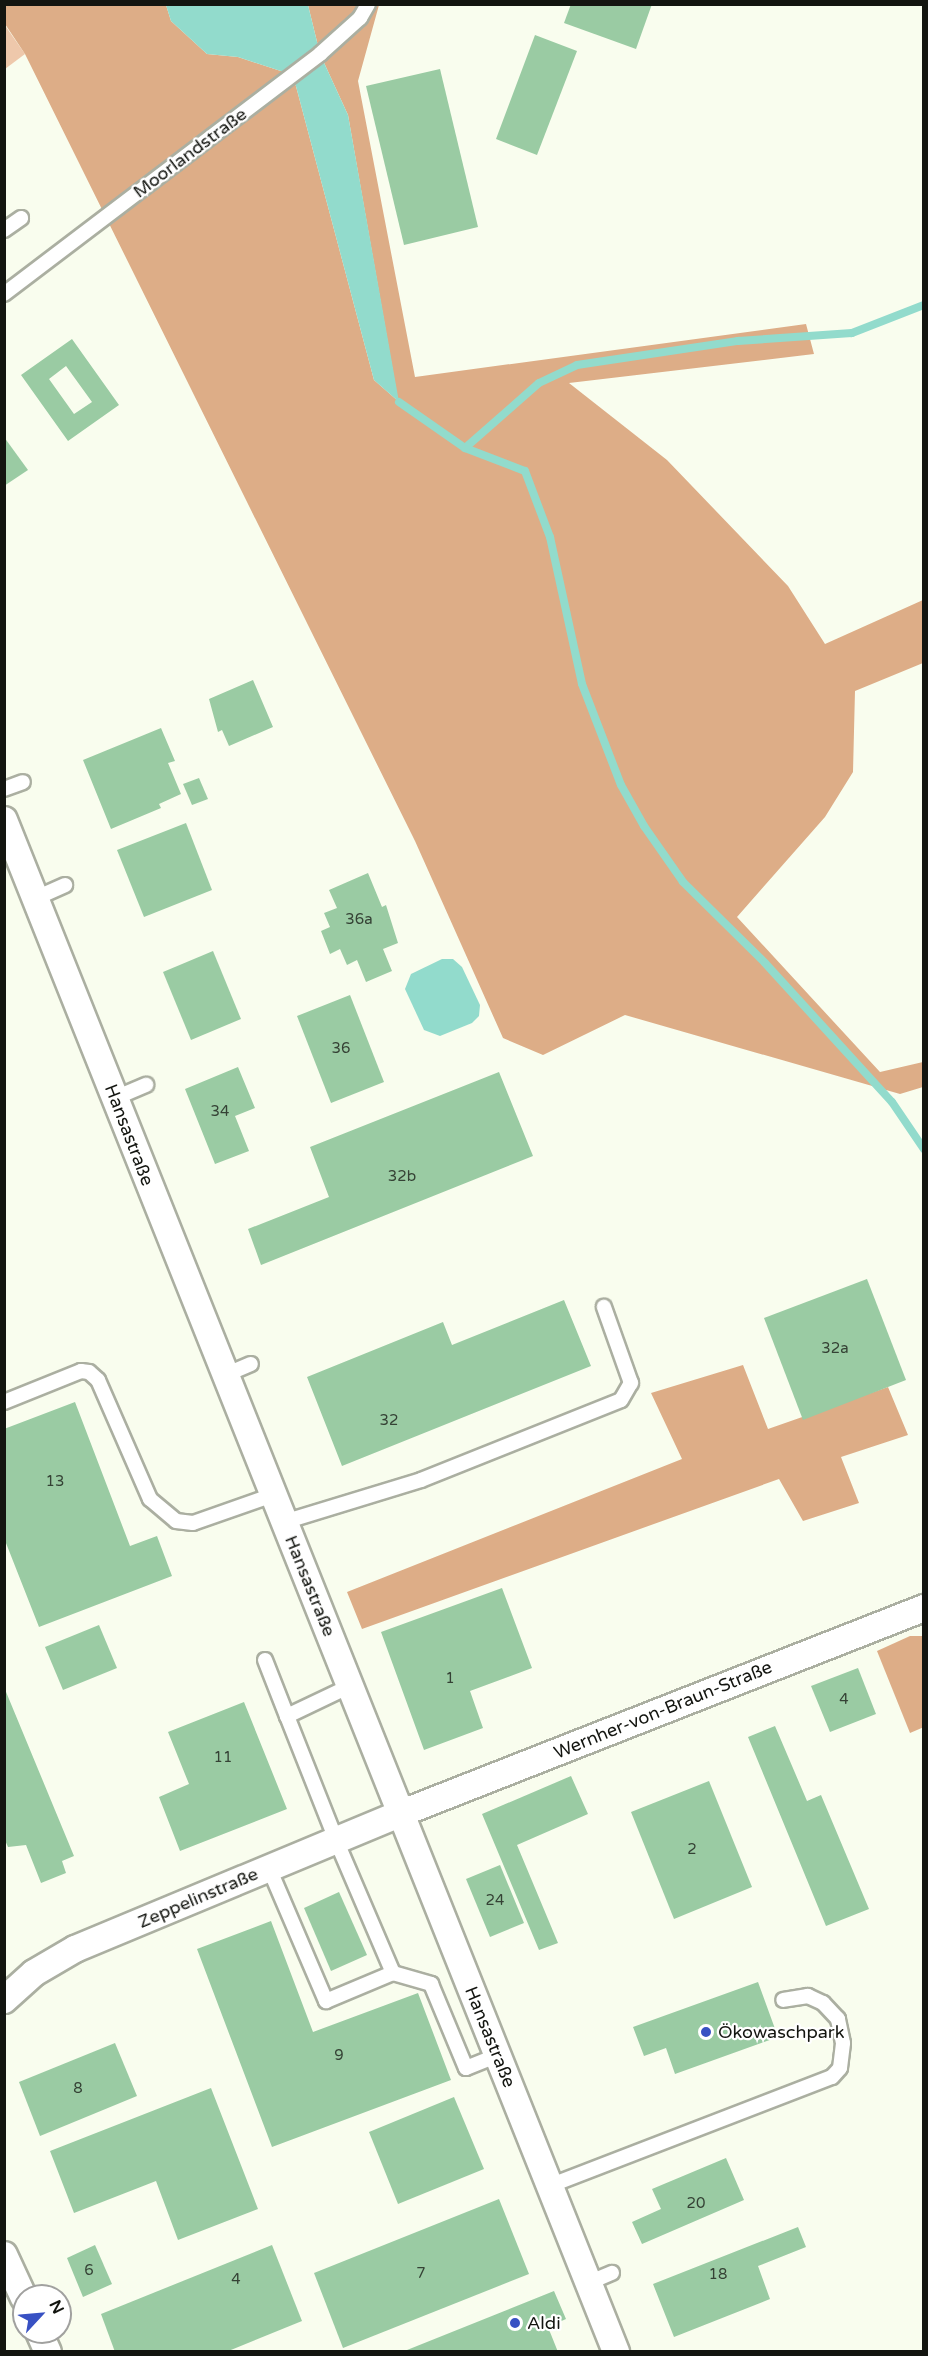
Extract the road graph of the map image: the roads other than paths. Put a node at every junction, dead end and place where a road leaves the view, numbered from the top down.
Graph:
1 (368, 4) edge
2 (21, 218) dead end
3 (4, 230) edge
4 (4, 294) edge
5 (23, 782) dead end
6 (4, 789) edge
7 (4, 820) edge
8 (65, 885) dead end
9 (36, 898) junction
10 (146, 1085) dead end
11 (115, 1098) junction
12 (604, 1307) dead end
13 (251, 1364) dead end
14 (225, 1375) junction
15 (4, 1402) edge
16 (273, 1495) junction
17 (284, 1522) junction
18 (924, 1608) edge
19 (265, 1660) dead end
20 (350, 1686) junction
21 (287, 1716) junction
22 (402, 1813) junction
23 (336, 1840) junction
24 (269, 1868) junction
25 (393, 1973) junction
26 (4, 2000) edge
27 (783, 2000) dead end
28 (498, 2055) junction
29 (549, 2186) junction
30 (4, 2255) edge
31 (612, 2273) dead end
32 (588, 2283) junction
33 (17, 2284) edge
34 (616, 2352) edge

1 - 4 lane, Moorlandstraße
2 - 3 lane
5 - 6 lane
7 - 9 street, Hansastraße
8 - 9 lane
9 - 11 street, Hansastraße
10 - 11 lane
11 - 14 street, Hansastraße
12 - 17 lane
13 - 14 lane
14 - 16 street, Hansastraße
15 - 16 lane
16 - 17 street, Hansastraße
17 - 20 street, Hansastraße
18 - 22 street, Wernher-von-Braun-Straße
19 - 21 lane
20 - 21 lane
20 - 22 street, Hansastraße
21 - 23 lane
22 - 23 street, Zeppelinstraße
22 - 28 street, Hansastraße
23 - 24 street, Zeppelinstraße
23 - 25 lane
24 - 25 lane
24 - 26 street, Zeppelinstraße
25 - 28 lane
27 - 29 lane
28 - 29 street, Hansastraße
29 - 32 street, Hansastraße
30 - 33 street
31 - 32 lane
32 - 34 street, Hansastraße

